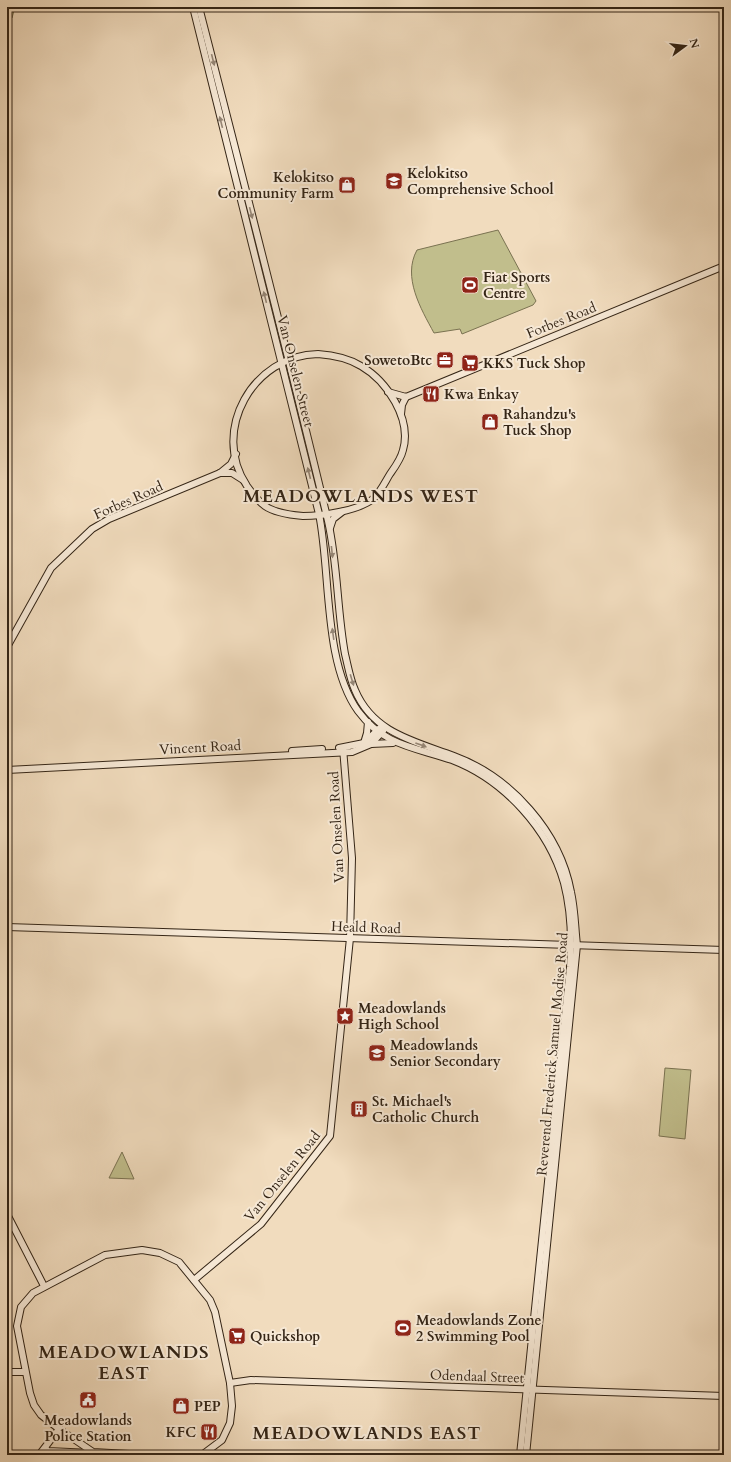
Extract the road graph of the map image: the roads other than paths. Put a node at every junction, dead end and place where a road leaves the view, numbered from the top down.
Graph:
1 (192, 7) edge
2 (199, 7) edge
3 (724, 266) edge
4 (288, 359) junction
5 (281, 362) junction
6 (388, 392) junction
7 (406, 397) junction
8 (401, 416) junction
9 (236, 454) junction
10 (220, 473) junction
11 (245, 482) junction
12 (345, 510) junction
13 (319, 514) junction
14 (326, 514) junction
15 (303, 516) junction
16 (322, 528) junction
17 (330, 533) junction
18 (7, 647) edge
19 (368, 722) junction
20 (384, 727) junction
21 (379, 732) junction
22 (395, 743) junction
23 (367, 744) junction
24 (343, 750) junction
25 (7, 767) edge
26 (7, 770) edge
27 (7, 927) edge
28 (350, 938) junction
29 (574, 945) junction
30 (724, 950) edge
31 (7, 1214) edge
32 (194, 1280) junction
33 (44, 1286) junction
34 (7, 1372) edge
35 (25, 1372) junction
36 (230, 1383) junction
37 (530, 1389) junction
38 (724, 1396) edge
39 (59, 1430) junction
40 (45, 1452) edge
41 (98, 1453) junction
42 (39, 1455) edge
43 (147, 1455) edge
44 (202, 1455) edge
45 (520, 1455) edge
46 (526, 1455) edge

5 -> 1 street, Van Onselen Street
2 -> 4 street, Van Onselen Street
3 - 7 street, Forbes Road
4 - 5 street
4 - 6 street
4 - 14 street, Van Onselen Street
5 - 9 street
13 -> 5 street, Van Onselen Street
6 - 7 street
6 - 8 street
7 - 8 street
8 - 12 street
9 - 10 street, Forbes Road
9 - 11 street
10 - 11 street
10 - 18 street, Forbes Road
11 - 15 street
12 - 14 street
12 - 17 street
13 - 14 street
13 - 15 street
13 - 16 street, Van Onselen Street
14 - 17 street, Van Onselen Street
15 - 16 street
19 -> 16 street, Van Onselen Street
17 -> 20 street, Van Onselen Street
19 - 21 street, Van Onselen Street
19 - 23 street
20 - 21 street, Vincent Road
20 -> 29 street, Reverend Frederick Samuel Modise Road
21 - 22 street, Reverend Frederick Samuel Modise Road
21 - 23 street, Vincent Road
22 - 23 street
22 - 29 street, Reverend Frederick Samuel Modise Road
23 - 24 street, Vincent Road
24 - 25 street, Vincent Road
24 - 26 street, Vincent Road
24 - 28 street, Van Onselen Road
27 - 28 street, Heald Road
28 - 29 street, Heald Road
28 - 32 street, Van Onselen Road
29 - 30 street, Heald Road
29 - 37 street, Reverend Frederick Samuel Modise Road
31 - 33 street
32 - 33 street
32 - 36 street
33 - 35 street
34 - 35 street
35 - 39 street
36 - 37 street, Odendaal Street
36 - 44 street
37 - 38 street, Odendaal Street
37 - 45 street, Reverend Frederick Samuel Modise Road
37 - 46 street, Reverend Frederick Samuel Modise Road
39 - 40 street
39 - 41 street
40 - 41 street
40 - 42 street
41 - 43 street

